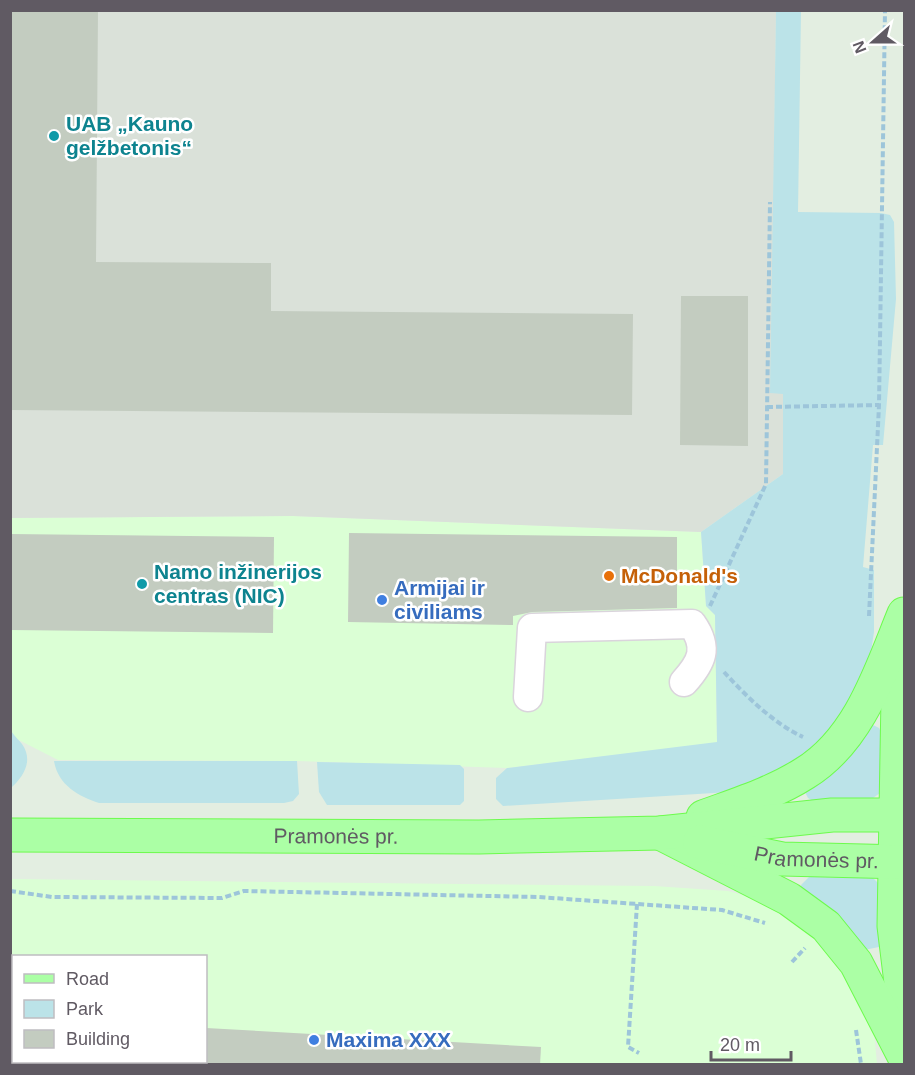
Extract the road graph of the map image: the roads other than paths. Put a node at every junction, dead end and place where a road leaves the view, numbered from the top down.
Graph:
1 (904, 614) edge
2 (904, 662) edge
3 (684, 682) dead end
4 (528, 697) dead end
5 (900, 815) edge
6 (660, 833) junction
7 (10, 835) edge
8 (900, 862) edge
9 (904, 1007) edge
10 (904, 1056) edge

1 - 6 main road
2 - 5 main road
3 - 4 lane
5 - 6 main road, Pramonės pr.
5 - 8 main road
6 - 7 main road, Pramonės pr.
6 - 8 main road, Pramonės pr.
6 - 10 main road
8 - 9 main road

